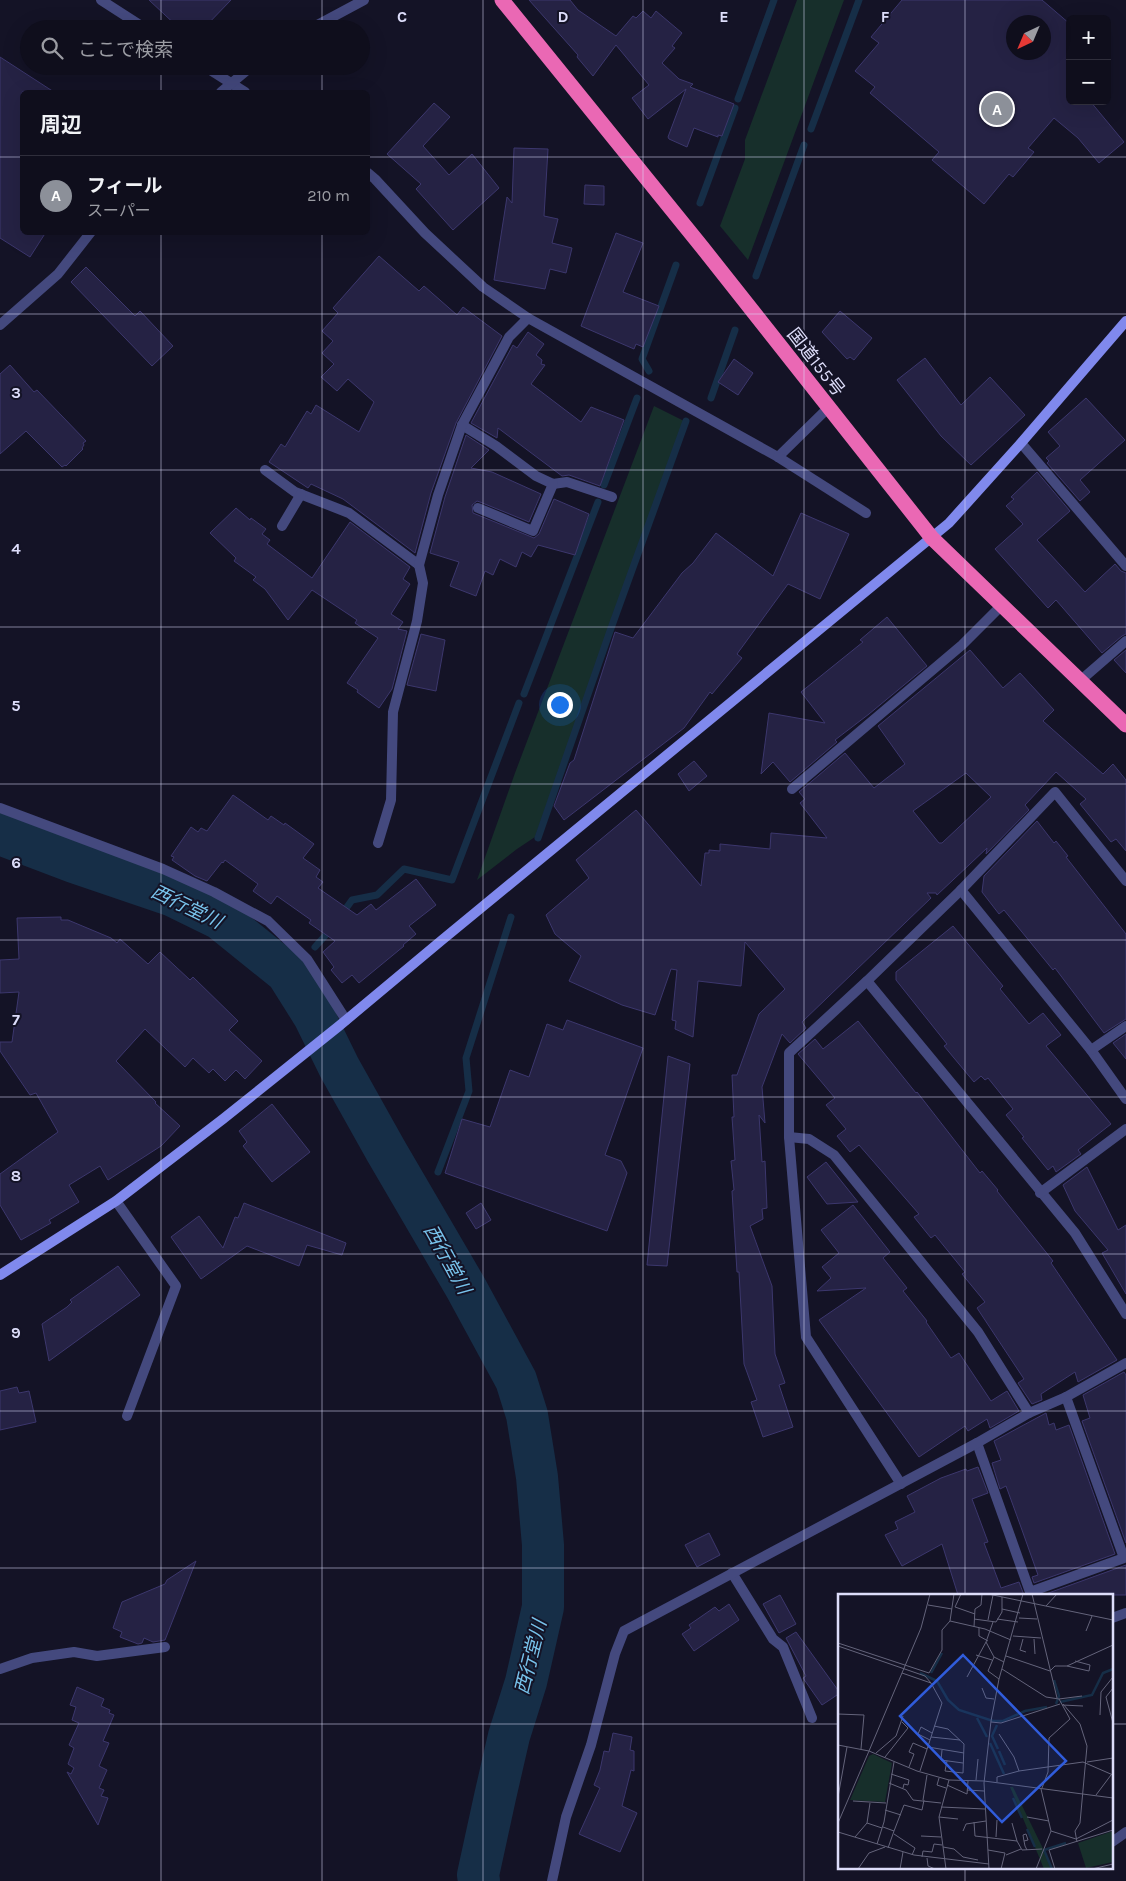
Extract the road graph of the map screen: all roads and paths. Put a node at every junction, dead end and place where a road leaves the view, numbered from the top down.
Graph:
1 (101, 0) edge
2 (364, 0) edge
3 (502, 0) edge
4 (132, 20) edge
5 (327, 20) edge
6 (218, 75) edge
7 (242, 75) edge
8 (232, 84) junction
9 (224, 90) edge
10 (242, 90) edge
11 (370, 175) edge
12 (89, 235) edge
13 (528, 318) junction
14 (1126, 321) edge
15 (0, 325) edge
16 (828, 408) junction
17 (462, 425) junction
18 (1021, 443) junction
19 (778, 457) junction
20 (265, 470) dead end
21 (553, 484) junction
22 (302, 494) junction
23 (612, 497) dead end
24 (478, 508) dead end
25 (866, 513) dead end
26 (282, 526) dead end
27 (932, 538) junction
28 (420, 565) junction
29 (1126, 566) edge
30 (1002, 605) junction
31 (1126, 640) edge
32 (1081, 680) junction
33 (1126, 725) edge
34 (792, 789) dead end
35 (0, 808) edge
36 (378, 843) dead end
37 (1126, 882) edge
38 (961, 890) junction
39 (867, 982) junction
40 (343, 1023) junction
41 (1126, 1026) edge
42 (1090, 1050) junction
43 (1126, 1100) edge
44 (1126, 1129) edge
45 (789, 1137) junction
46 (1040, 1193) junction
47 (116, 1201) junction
48 (0, 1275) edge
49 (1126, 1314) edge
50 (1126, 1363) edge
51 (1066, 1397) junction
52 (1029, 1413) junction
53 (127, 1416) dead end
54 (978, 1443) junction
55 (900, 1484) junction
56 (732, 1573) junction
57 (1126, 1613) edge
58 (1114, 1617) edge
59 (165, 1647) dead end
60 (0, 1669) edge
61 (812, 1718) dead end
62 (1126, 1832) edge
63 (1114, 1841) edge
64 (552, 1881) edge

1 - 4 street
2 - 5 street
3 - 16 highway, 国道155号
6 - 8 street
7 - 8 street
8 - 9 street
8 - 10 street
11 - 13 street
12 - 15 street
13 - 17 street
13 - 19 street
14 - 18 street
16 - 19 street
16 - 27 highway, 国道155号
17 - 21 street
17 - 28 street
18 - 27 street
18 - 29 street
19 - 25 street
20 - 22 street
21 - 23 street
21 - 24 street
22 - 26 street
22 - 28 street
27 - 30 highway, 国道155号
27 - 40 street
28 - 36 street
30 - 32 highway, 国道155号
30 - 34 street
31 - 32 street
32 - 33 highway, 国道155号
35 - 40 street
37 - 38 street
38 - 39 street
38 - 42 street
39 - 45 street
39 - 46 street
40 - 47 street
41 - 42 street
42 - 43 street
44 - 46 street
45 - 52 street
45 - 55 street
46 - 49 street
47 - 48 street
47 - 53 street
50 - 51 street
51 - 52 street
51 - 54 street
52 - 54 street
54 - 55 street
55 - 56 street
56 - 61 street
56 - 64 street
57 - 58 street
59 - 60 street
62 - 63 street

